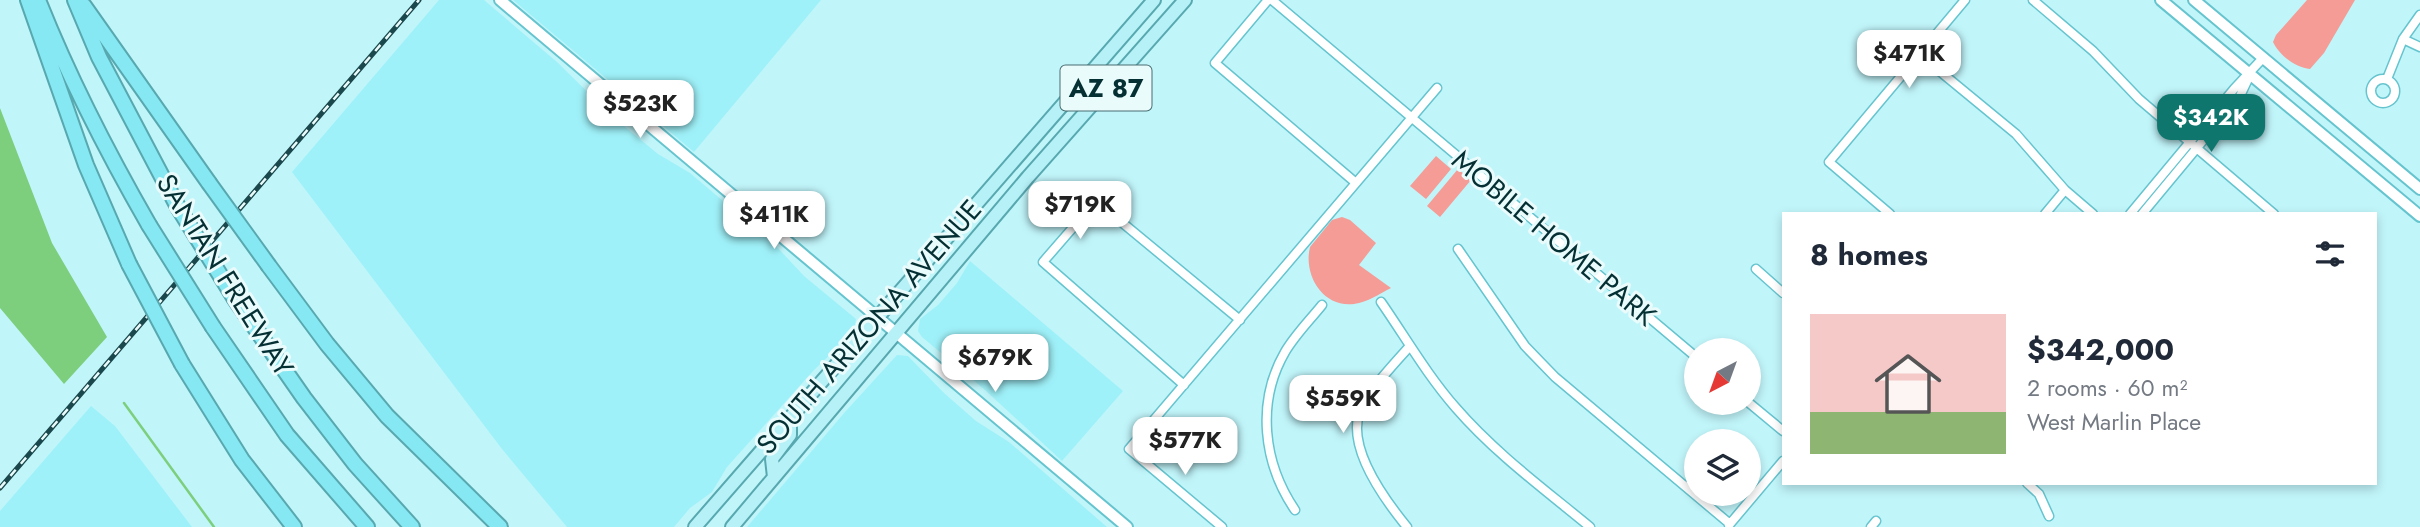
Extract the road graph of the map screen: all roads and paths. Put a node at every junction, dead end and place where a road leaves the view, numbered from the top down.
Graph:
1 (28, 0) edge
2 (38, 0) edge
3 (75, 0) edge
4 (81, 0) edge
5 (500, 0) edge
6 (1154, 0) edge
7 (1185, 0) edge
8 (1270, 0) edge
9 (1965, 0) edge
10 (2033, 0) edge
11 (2161, 0) edge
12 (2194, 0) edge
13 (2420, 15) edge
14 (2403, 39) junction
15 (2420, 47) edge
16 (1920, 55) junction
17 (2263, 58) junction
18 (2250, 75) junction
19 (2386, 79) dead end
20 (1437, 88) dead end
21 (1412, 118) junction
22 (2193, 146) junction
23 (1356, 183) junction
24 (2420, 189) edge
25 (2065, 190) junction
26 (1888, 212) edge
27 (2047, 212) edge
28 (2091, 212) edge
29 (2132, 212) edge
30 (2144, 212) edge
31 (2272, 212) edge
32 (2420, 216) edge
33 (1458, 249) dead end
34 (1756, 269) dead end
35 (1782, 292) edge
36 (1381, 302) dead end
37 (1322, 305) dead end
38 (879, 317) junction
39 (1240, 320) junction
40 (897, 331) junction
41 (1409, 347) junction
42 (1684, 348) edge
43 (1184, 384) junction
44 (1761, 413) edge
45 (790, 418) junction
46 (1782, 430) edge
47 (1782, 462) edge
48 (774, 477) junction
49 (2029, 485) edge
50 (1295, 510) dead end
51 (2049, 516) dead end
52 (1729, 525) edge
53 (293, 527) edge
54 (367, 527) edge
55 (412, 527) edge
56 (500, 527) edge
57 (695, 527) edge
58 (732, 527) edge
59 (1127, 527) edge
60 (1222, 527) edge
61 (1407, 527) edge
62 (1590, 527) edge

1 - 53 highway, bridge
2 - 54 highway, SANTAN FREEWAY, bridge
3 - 55 highway, SANTAN FREEWAY, bridge
4 - 56 highway, bridge
5 - 38 street
6 - 38 main road, SOUTH ARIZONA AVENUE / AZ 87
7 - 40 main road, SOUTH ARIZONA AVENUE / AZ 87
8 - 21 street, MOBILE HOME PARK
8 - 23 street, MOBILE HOME PARK
9 - 16 street
10 - 22 street
11 - 18 street
12 - 17 street
13 - 14 street
14 - 15 street
14 - 19 street
16 - 25 street
16 - 26 street
17 - 18 street
17 - 24 street
18 - 22 street
18 - 32 street
20 - 21 street
21 - 23 street
21 - 42 street, MOBILE HOME PARK
22 - 29 street
22 - 30 street
22 - 31 street
23 - 39 street
25 - 27 street
25 - 28 street
33 - 52 street
34 - 35 street
36 - 41 street
37 - 50 street
38 - 40 street
38 - 45 main road, SOUTH ARIZONA AVENUE / AZ 87
39 - 43 street
39 - 43 street
40 - 48 main road, SOUTH ARIZONA AVENUE / AZ 87
40 - 59 street
41 - 61 street
41 - 62 street
43 - 60 street
44 - 46 street
45 - 48 main road
45 - 57 main road, SOUTH ARIZONA AVENUE / AZ 87
47 - 52 street
48 - 58 main road, SOUTH ARIZONA AVENUE / AZ 87
49 - 51 street

